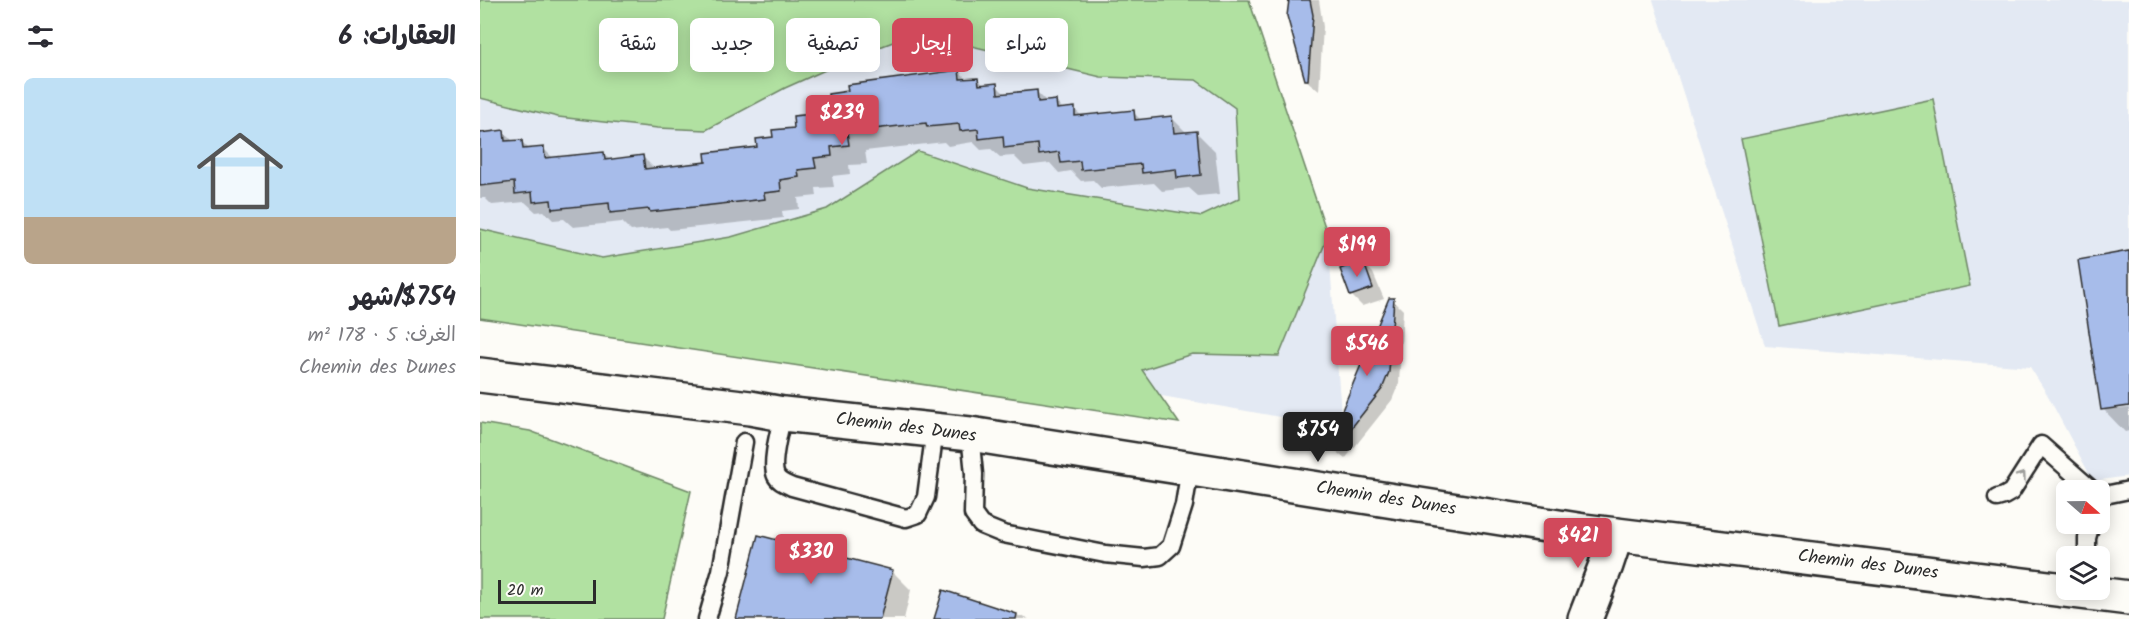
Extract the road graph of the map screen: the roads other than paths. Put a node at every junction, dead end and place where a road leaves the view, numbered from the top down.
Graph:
1 (490, 376) edge
2 (783, 414) junction
3 (935, 429) junction
4 (970, 434) junction
5 (744, 442) dead end
6 (1190, 468) junction
7 (2081, 480) edge
8 (2129, 490) edge
9 (2110, 494) edge
10 (1997, 498) dead end
11 (1616, 535) junction
12 (2056, 588) edge
13 (2110, 595) edge
14 (2129, 598) edge
15 (707, 619) edge
16 (1585, 619) edge

1 - 2 street, Chemin des Dunes
2 - 3 street, Chemin des Dunes
2 - 3 lane
3 - 4 street, Chemin des Dunes
4 - 6 street, Chemin des Dunes
4 - 6 lane
5 - 15 lane
6 - 11 street, Chemin des Dunes
10 -> 7 lane
8 - 9 lane
11 - 12 street, Chemin des Dunes
11 - 16 street
13 - 14 street, Chemin des Dunes

